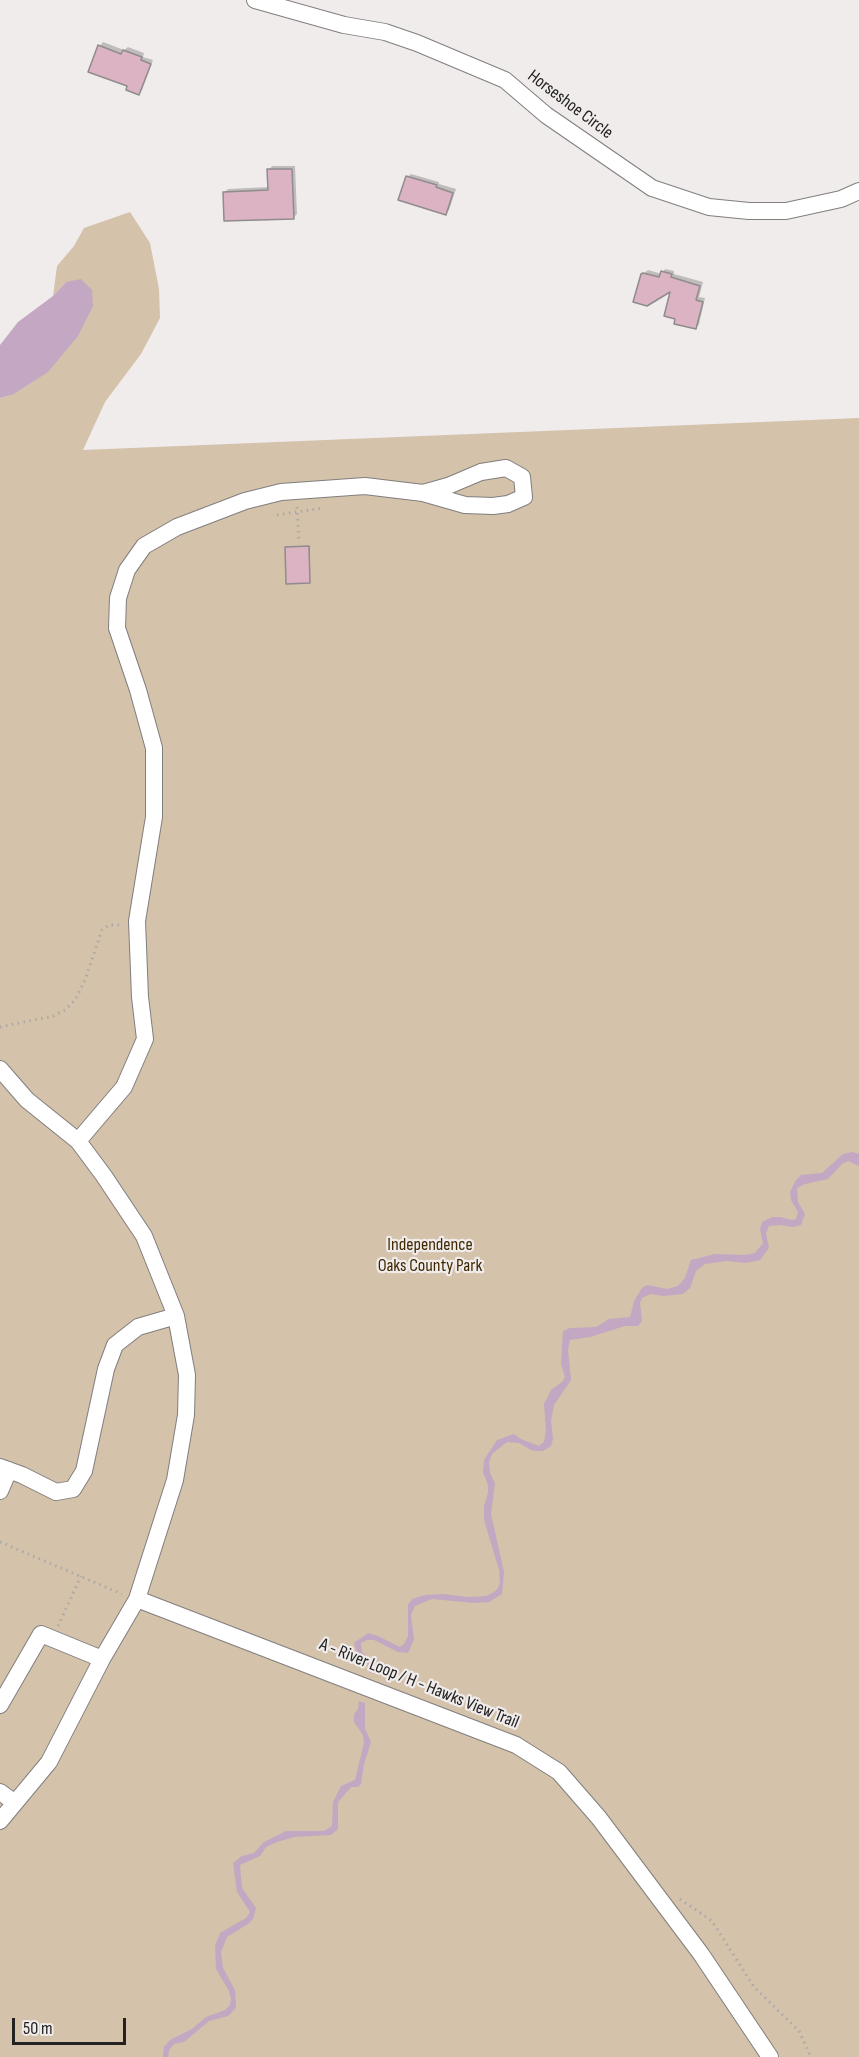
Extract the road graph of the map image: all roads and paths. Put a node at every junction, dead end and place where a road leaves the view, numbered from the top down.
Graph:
1 (255, 0) edge
2 (859, 190) edge
3 (296, 490) junction
4 (423, 494) junction
5 (323, 508) dead end
6 (297, 511) junction
7 (277, 515) dead end
8 (299, 543) dead end
9 (137, 925) junction
10 (0, 1027) edge
11 (0, 1069) edge
12 (78, 1141) junction
13 (176, 1316) junction
14 (4, 1468) edge
15 (0, 1491) edge
16 (0, 1542) edge
17 (81, 1576) junction
18 (138, 1597) junction
19 (53, 1638) junction
20 (102, 1659) junction
21 (0, 1705) edge
22 (0, 1792) edge
23 (14, 1802) junction
24 (0, 1821) edge
25 (672, 1893) dead end
26 (770, 2057) edge
27 (811, 2057) edge

1 - 2 street, Horseshoe Circle
3 - 4 street
3 - 6 path
3 - 9 street
4 - 4 street
5 - 6 path
6 - 7 path
6 - 8 path
9 - 10 path
9 - 12 street
11 - 12 street
12 - 13 street
13 - 14 street
13 - 18 street
14 - 15 street
16 - 17 path
17 - 18 path
17 - 19 path
18 - 20 street
18 - 26 street
19 - 20 street
19 - 21 street
20 - 23 street
22 - 23 street
23 - 24 street
25 - 27 path

